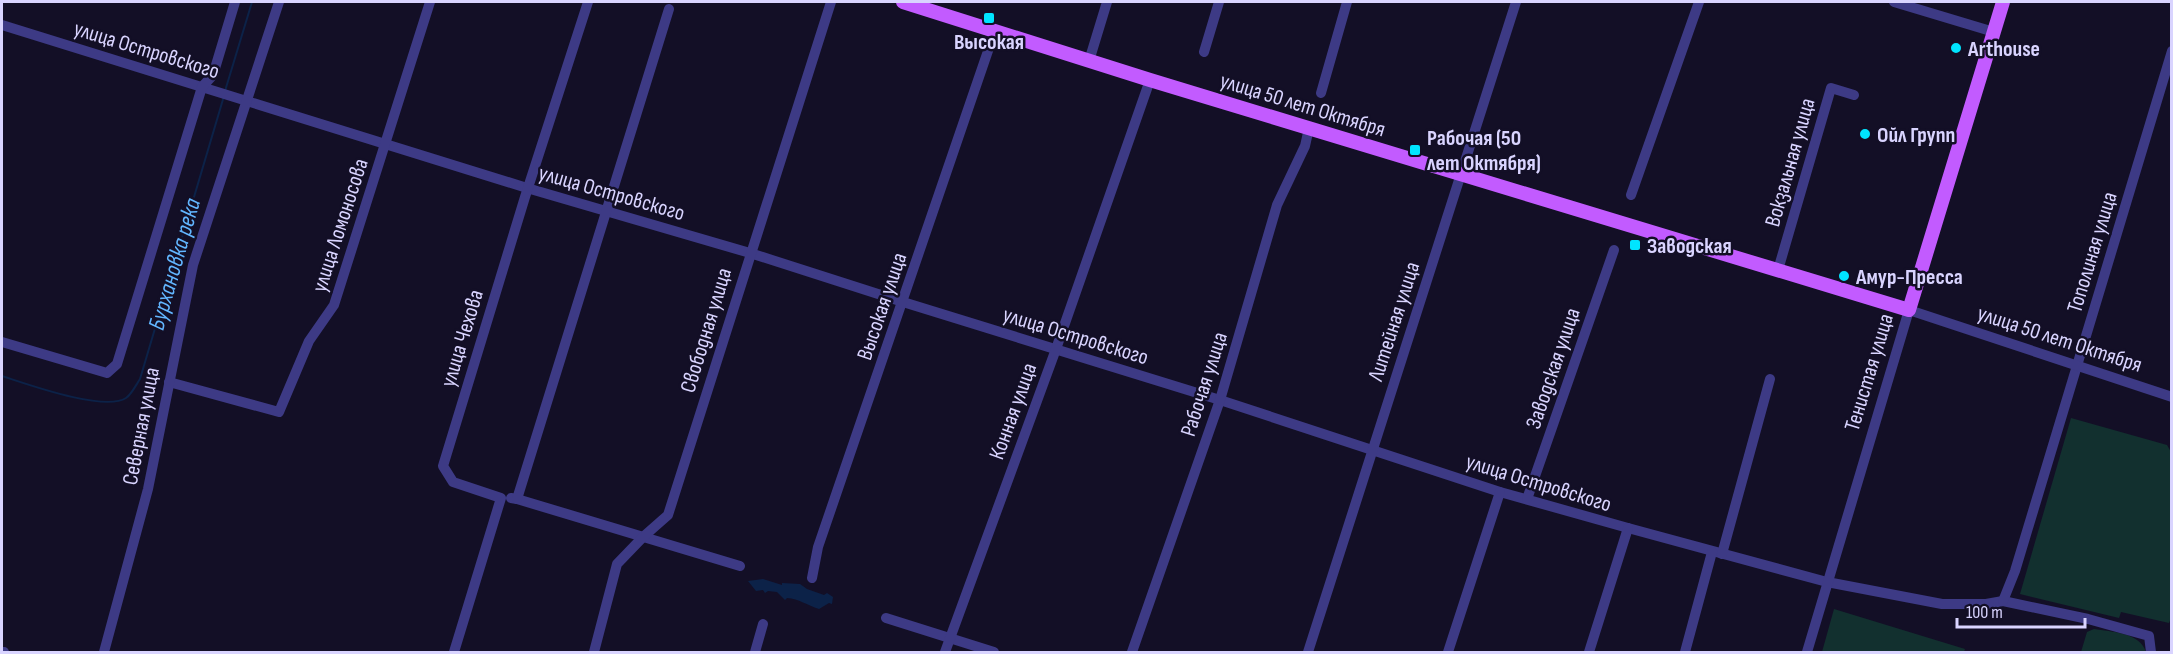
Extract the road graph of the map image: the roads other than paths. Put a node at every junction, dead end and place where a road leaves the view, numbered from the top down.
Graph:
1 (235, 2) edge
2 (279, 2) edge
3 (430, 2) edge
4 (588, 2) edge
5 (831, 2) edge
6 (903, 2) edge
7 (1107, 2) edge
8 (1219, 2) edge
9 (1347, 2) edge
10 (1516, 2) edge
11 (1699, 2) edge
12 (1894, 2) edge
13 (2003, 2) edge
14 (669, 9) dead end
15 (2, 25) edge
16 (1994, 32) junction
17 (989, 48) dead end
18 (2172, 51) edge
19 (1204, 52) dead end
20 (1089, 61) junction
21 (1150, 80) junction
22 (206, 88) junction
23 (1322, 93) dead end
24 (1854, 95) dead end
25 (248, 101) junction
26 (1310, 128) junction
27 (385, 143) junction
28 (1462, 175) junction
29 (527, 188) junction
30 (1631, 195) dead end
31 (606, 210) junction
32 (1614, 250) dead end
33 (750, 253) junction
34 (1778, 270) junction
35 (903, 302) junction
36 (1909, 310) junction
37 (2, 342) edge
38 (1056, 349) junction
39 (2076, 366) junction
40 (1770, 379) dead end
41 (169, 382) junction
42 (2172, 397) edge
43 (1220, 400) junction
44 (1371, 449) junction
45 (1500, 492) junction
46 (501, 498) junction
47 (517, 499) junction
48 (1527, 499) junction
49 (1628, 528) junction
50 (643, 537) junction
51 (1717, 553) junction
52 (740, 566) dead end
53 (812, 578) dead end
54 (1827, 582) junction
55 (2003, 601) junction
56 (886, 618) dead end
57 (763, 624) dead end
58 (949, 640) junction
59 (104, 652) edge
60 (454, 652) edge
61 (594, 652) edge
62 (755, 652) edge
63 (945, 652) edge
64 (994, 652) edge
65 (1132, 652) edge
66 (1308, 652) edge
67 (1448, 652) edge
68 (1588, 652) edge
69 (1685, 652) edge
70 (1807, 652) edge
71 (2151, 652) edge

1 - 22 street
2 - 25 street, Северная улица
3 - 27 street, улица Ломоносова
4 - 29 street, улица Чехова
5 - 33 street, Свободная улица
6 - 20 main road, улица 50 лет Октября
7 - 20 street
8 - 19 street
9 - 23 street
10 - 28 street, Литейная улица
11 - 30 street
12 - 16 street
13 - 16 main road, Тенистая улица
14 - 31 street
15 - 22 street, улица Островского
16 - 36 main road, Тенистая улица
17 - 35 street, Высокая улица
18 - 39 street, Тополиная улица
20 - 21 main road, улица 50 лет Октября
21 - 26 main road, улица 50 лет Октября
21 - 38 street, Конная улица
22 - 25 street, улица Островского
22 - 37 street
24 - 34 street, Вокзальная улица
25 - 27 street, улица Островского
25 - 41 street, Северная улица
26 - 28 main road, улица 50 лет Октября
26 - 43 street, Рабочая улица
27 - 29 street, улица Островского
27 - 41 street, улица Ломоносова
28 - 34 main road, улица 50 лет Октября
28 - 44 street, Литейная улица
29 - 31 street, улица Островского
29 - 46 street, улица Чехова
31 - 33 street, улица Островского
31 - 47 street
32 - 48 street, Заводская улица
33 - 35 street, улица Островского
33 - 50 street, Свободная улица
34 - 36 main road, улица 50 лет Октября
35 - 38 street, улица Островского
35 - 53 street, Высокая улица
36 - 39 street, улица 50 лет Октября
36 - 54 street, Тенистая улица
38 - 43 street, улица Островского
38 - 58 street, Конная улица
39 - 42 street, улица 50 лет Октября
39 - 55 street, Тополиная улица
40 - 51 street
41 - 59 street, Северная улица
43 - 44 street, улица Островского
43 - 65 street, Рабочая улица
44 - 45 street, улица Островского
44 - 66 street, Литейная улица
45 - 48 street, улица Островского
45 - 67 street
46 - 47 street, улица Чехова
46 - 60 street
47 - 50 street, улица Чехова
48 - 49 street, улица Островского
49 - 51 street, улица Островского
49 - 68 street
50 - 52 street, улица Чехова
50 - 61 street, Свободная улица
51 - 54 street, улица Островского
51 - 69 street
54 - 55 street, улица Островского
54 - 70 street, Тенистая улица
55 - 71 street, улица Островского
56 - 58 street
57 - 62 street
58 - 63 street, Конная улица
58 - 64 street

